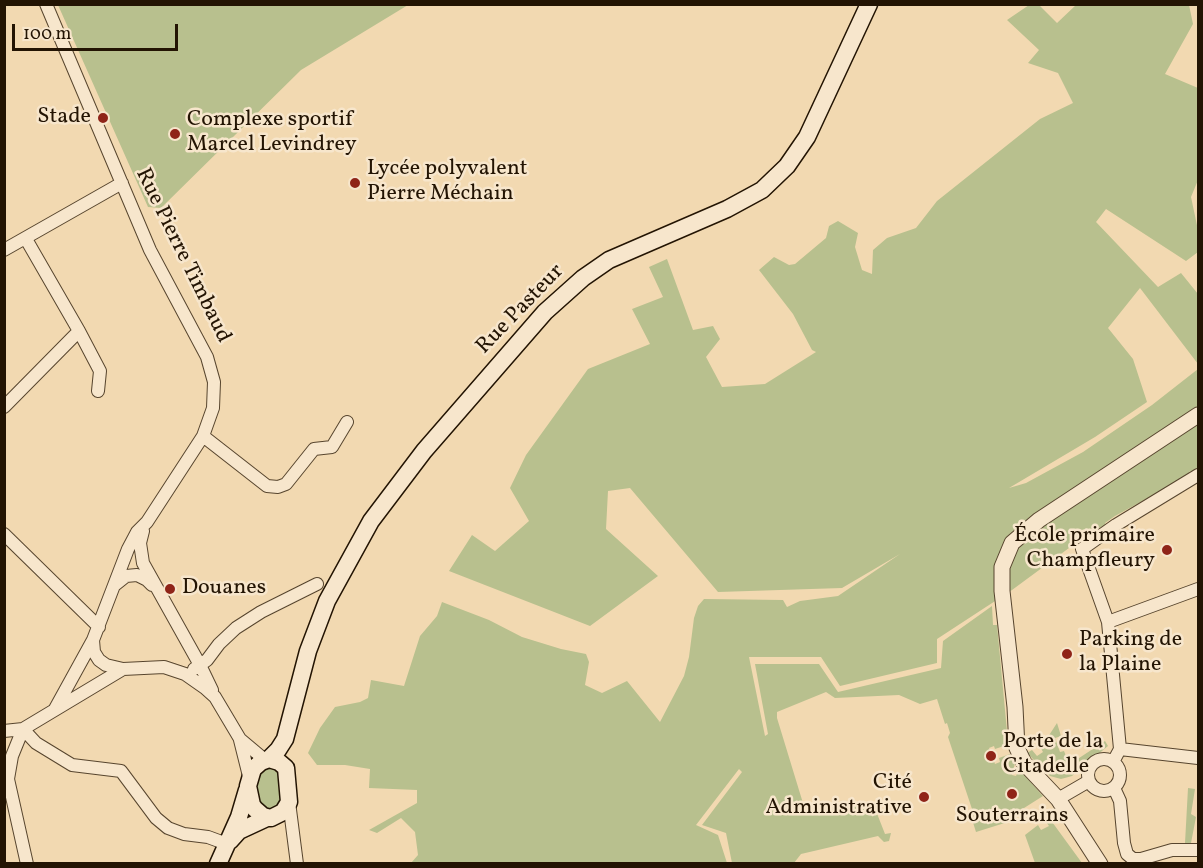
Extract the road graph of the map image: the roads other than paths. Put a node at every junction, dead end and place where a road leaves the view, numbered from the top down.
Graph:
1 (46, 4) edge
2 (869, 4) edge
3 (122, 183) junction
4 (26, 239) junction
5 (4, 250) edge
6 (79, 331) junction
7 (98, 391) dead end
8 (4, 407) edge
9 (1198, 415) edge
10 (346, 422) dead end
11 (203, 436) junction
12 (1198, 475) edge
13 (147, 522) junction
14 (4, 534) edge
15 (317, 584) dead end
16 (115, 586) junction
17 (1198, 589) edge
18 (157, 591) junction
19 (1107, 622) junction
20 (99, 627) junction
21 (93, 640) junction
22 (200, 665) junction
23 (123, 669) junction
24 (185, 675) junction
25 (215, 697) junction
26 (55, 709) junction
27 (23, 729) junction
28 (288, 730) junction
29 (4, 731) edge
30 (240, 739) junction
31 (1120, 749) junction
32 (1198, 758) edge
33 (267, 760) junction
34 (1113, 762) junction
35 (287, 772) junction
36 (7, 775) edge
37 (1089, 781) junction
38 (249, 783) junction
39 (1114, 788) junction
40 (1058, 800) junction
41 (289, 802) junction
42 (267, 818) junction
43 (227, 844) junction
44 (1198, 850) edge
45 (27, 864) edge
46 (218, 864) edge
47 (297, 864) edge
48 (1100, 864) edge

1 - 3 street, Rue Pierre Timbaud
2 - 28 main road, Rue Pasteur
3 - 4 street
3 - 11 street, Rue Pierre Timbaud
4 - 5 street
4 - 6 street
6 - 7 street
6 - 8 street
9 - 40 street
10 - 11 street
11 - 13 street, Rue Pierre Timbaud
12 - 19 street
13 - 16 street, Rue Pierre Timbaud
13 - 18 street, Rue Pierre Timbaud
14 - 20 street
15 - 22 street
16 - 18 street
16 - 20 street, Rue Pierre Timbaud
17 - 19 street
18 - 22 street, Rue Pierre Timbaud
19 - 31 street
20 - 21 street, Rue Pierre Timbaud
21 - 23 street
21 - 26 street, Rue Pierre Timbaud
22 - 24 street
22 - 25 street, Rue Pierre Timbaud
23 - 24 street
23 - 26 street
24 - 25 street
25 - 30 street, Rue Pierre Timbaud
26 - 27 street
27 - 29 street
27 - 36 street
27 - 43 street
28 - 33 main road, Rue Pasteur
28 - 35 main road, Rue Pasteur
30 - 33 street
30 - 38 street
31 - 32 street
31 - 34 street
33 - 35 main road
33 - 38 main road
34 - 37 street
34 - 39 street
35 - 41 main road
36 - 45 street
37 - 39 street
37 - 40 street
38 - 42 main road
38 - 43 main road
39 - 44 street
40 - 48 street
41 - 42 main road
41 - 47 street
42 - 43 main road
43 - 46 main road

